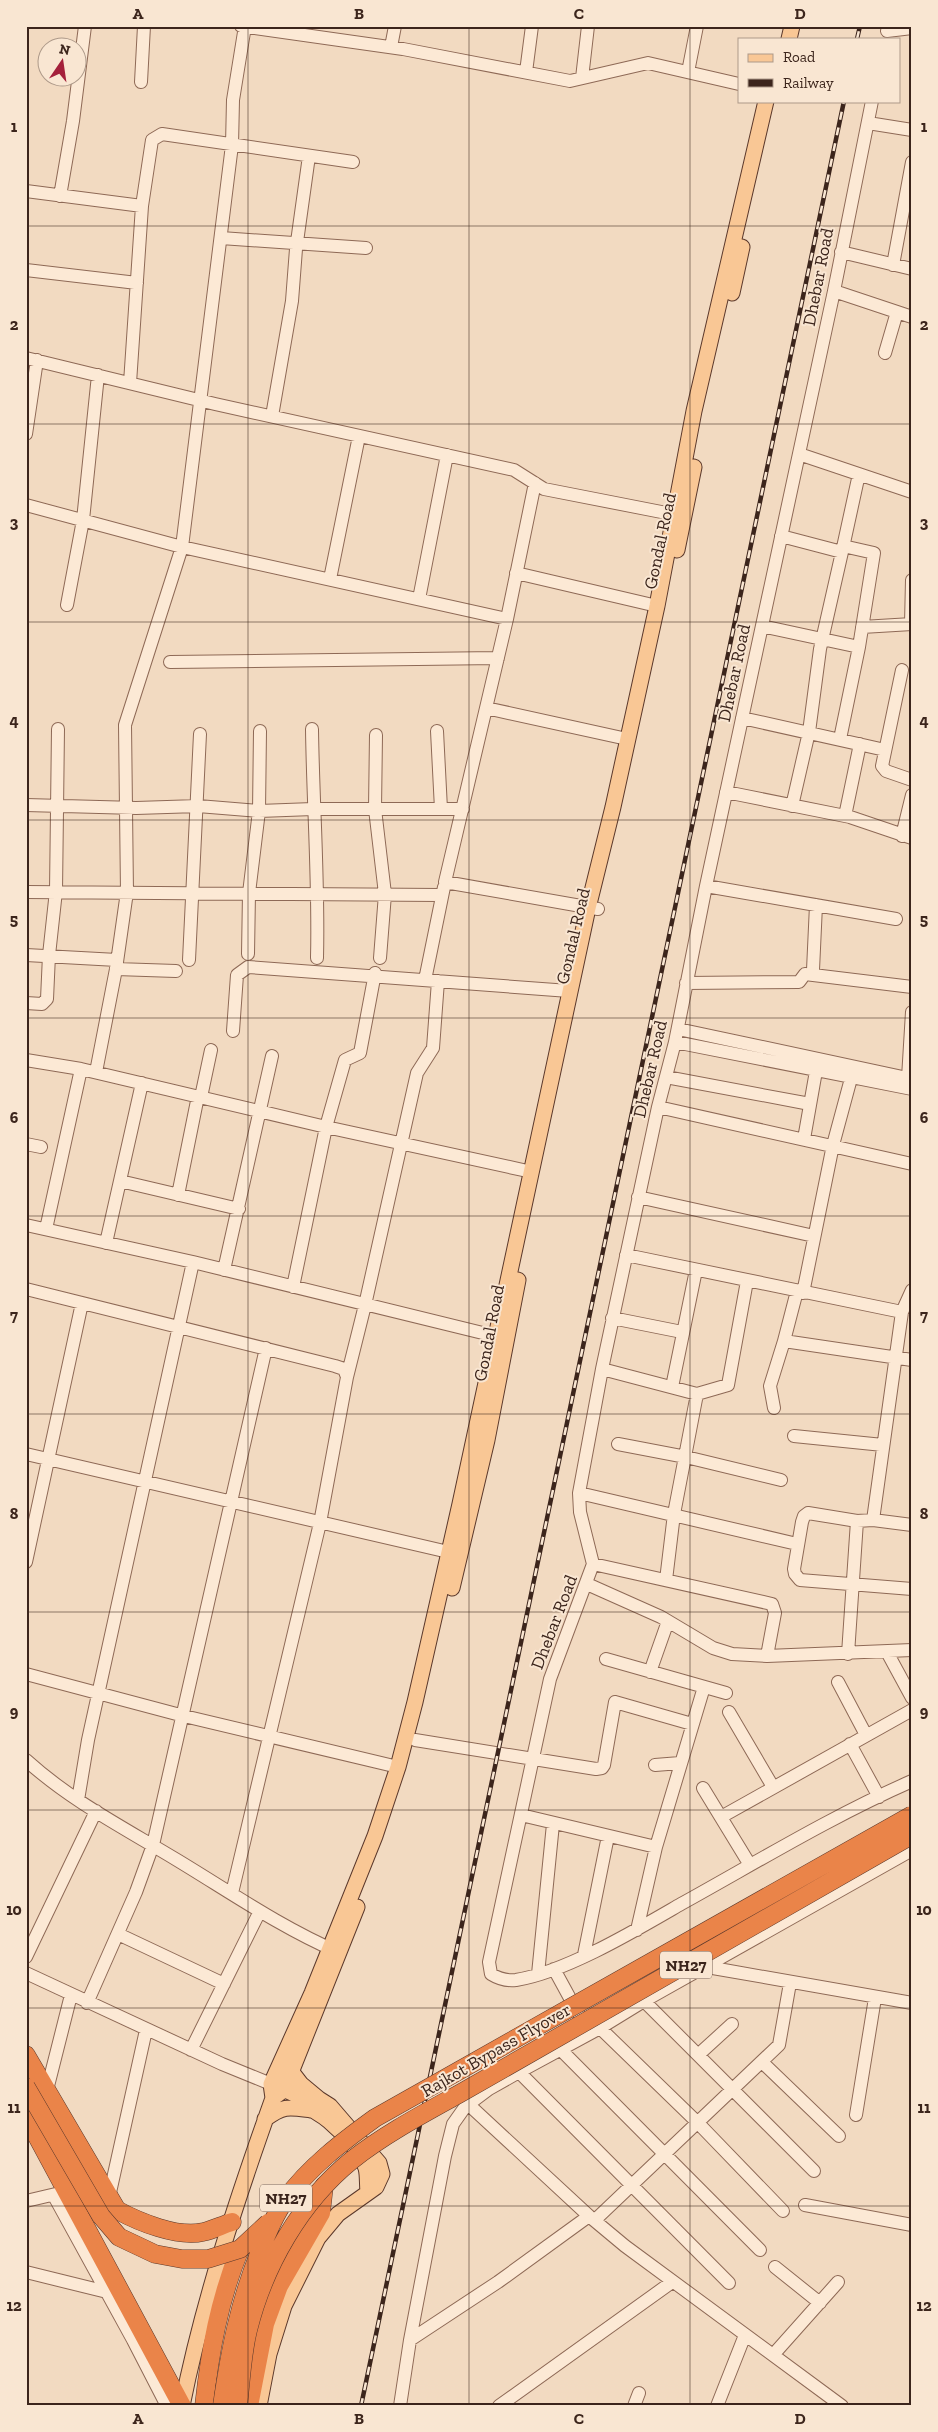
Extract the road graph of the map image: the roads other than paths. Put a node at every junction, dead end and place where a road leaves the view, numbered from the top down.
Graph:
1 (85, 26) edge
2 (144, 26) edge
3 (241, 26) edge
4 (245, 26) edge
5 (395, 26) edge
6 (532, 26) edge
7 (588, 26) edge
8 (697, 26) edge
9 (912, 28) edge
10 (887, 32) edge
11 (390, 47) junction
12 (526, 72) junction
13 (688, 72) junction
14 (582, 78) junction
15 (142, 82) dead end
16 (738, 84) edge
17 (766, 102) edge
18 (775, 102) edge
19 (872, 102) edge
20 (868, 123) junction
21 (912, 130) edge
22 (232, 145) junction
23 (309, 156) junction
24 (353, 162) dead end
25 (912, 162) edge
26 (26, 191) edge
27 (60, 196) junction
28 (142, 206) junction
29 (221, 238) junction
30 (296, 243) junction
31 (366, 248) dead end
32 (840, 252) junction
33 (893, 265) junction
34 (912, 269) edge
35 (26, 270) edge
36 (137, 283) junction
37 (834, 291) junction
38 (897, 312) junction
39 (912, 318) edge
40 (885, 353) dead end
41 (32, 359) edge
42 (98, 375) junction
43 (130, 383) junction
44 (202, 401) junction
45 (272, 416) junction
46 (26, 434) edge
47 (359, 436) junction
48 (799, 454) junction
49 (446, 455) junction
50 (859, 474) junction
51 (535, 483) junction
52 (912, 492) edge
53 (26, 505) edge
54 (679, 515) junction
55 (83, 520) junction
56 (781, 536) junction
57 (182, 547) junction
58 (842, 549) junction
59 (516, 572) junction
60 (330, 580) junction
61 (912, 580) edge
62 (419, 599) junction
63 (67, 606) dead end
64 (657, 606) junction
65 (507, 619) junction
66 (911, 624) edge
67 (762, 626) junction
68 (862, 627) junction
69 (822, 639) junction
70 (859, 647) junction
71 (498, 658) junction
72 (170, 662) dead end
73 (902, 670) dead end
74 (486, 708) junction
75 (742, 718) junction
76 (312, 728) dead end
77 (58, 729) dead end
78 (437, 731) dead end
79 (260, 732) dead end
80 (809, 732) junction
81 (200, 734) dead end
82 (376, 734) dead end
83 (627, 739) junction
84 (840, 739) junction
85 (860, 744) junction
86 (885, 750) junction
87 (912, 780) edge
88 (726, 792) junction
89 (912, 795) edge
90 (26, 805) edge
91 (58, 805) junction
92 (198, 806) junction
93 (792, 806) junction
94 (127, 808) junction
95 (313, 809) junction
96 (375, 809) junction
97 (441, 809) junction
98 (463, 809) junction
99 (259, 811) junction
100 (845, 816) junction
101 (907, 837) edge
102 (445, 882) junction
103 (706, 886) junction
104 (56, 891) junction
105 (26, 892) edge
106 (127, 892) junction
107 (192, 892) junction
108 (248, 893) junction
109 (318, 893) junction
110 (385, 894) junction
111 (441, 895) junction
112 (816, 905) junction
113 (593, 908) junction
114 (896, 918) dead end
115 (248, 954) dead end
116 (26, 955) edge
117 (48, 955) junction
118 (317, 958) dead end
119 (380, 958) dead end
120 (189, 960) dead end
121 (117, 964) junction
122 (813, 970) dead end
123 (176, 971) dead end
124 (374, 975) junction
125 (431, 981) junction
126 (686, 983) junction
127 (912, 987) edge
128 (570, 991) junction
129 (26, 1003) edge
130 (912, 1012) edge
131 (678, 1029) junction
132 (233, 1031) dead end
133 (675, 1042) junction
134 (211, 1050) dead end
135 (272, 1056) dead end
136 (26, 1060) edge
137 (81, 1068) junction
138 (816, 1071) junction
139 (96, 1072) junction
140 (853, 1072) junction
141 (666, 1077) junction
142 (910, 1082) edge
143 (142, 1083) junction
144 (200, 1097) junction
145 (810, 1104) junction
146 (658, 1107) junction
147 (259, 1111) junction
148 (326, 1127) junction
149 (804, 1139) junction
150 (401, 1143) junction
151 (26, 1144) edge
152 (833, 1145) junction
153 (41, 1146) dead end
154 (912, 1164) edge
155 (532, 1172) junction
156 (120, 1181) junction
157 (178, 1195) junction
158 (638, 1198) junction
159 (239, 1209) junction
160 (26, 1225) edge
161 (46, 1229) junction
162 (814, 1236) junction
163 (106, 1243) junction
164 (626, 1255) junction
165 (193, 1262) junction
166 (224, 1270) junction
167 (696, 1270) junction
168 (747, 1281) junction
169 (293, 1287) junction
170 (26, 1289) edge
171 (912, 1290) edge
172 (800, 1292) junction
173 (82, 1303) junction
174 (366, 1305) junction
175 (902, 1312) junction
176 (612, 1318) junction
177 (180, 1327) junction
178 (682, 1332) junction
179 (495, 1336) junction
180 (784, 1341) junction
181 (266, 1348) junction
182 (895, 1357) junction
183 (912, 1360) edge
184 (602, 1369) junction
185 (347, 1377) junction
186 (672, 1387) junction
187 (697, 1394) junction
188 (774, 1408) dead end
189 (794, 1436) dead end
190 (618, 1444) dead end
191 (883, 1445) junction
192 (26, 1454) edge
193 (686, 1457) junction
194 (49, 1460) junction
195 (781, 1480) dead end
196 (145, 1482) junction
197 (579, 1493) junction
198 (231, 1502) junction
199 (674, 1514) junction
200 (873, 1520) junction
201 (857, 1521) junction
202 (320, 1523) junction
203 (912, 1525) edge
204 (798, 1544) junction
205 (455, 1554) junction
206 (26, 1562) edge
207 (593, 1564) junction
208 (666, 1580) junction
209 (587, 1584) junction
210 (853, 1585) junction
211 (912, 1589) edge
212 (668, 1621) junction
213 (912, 1650) edge
214 (886, 1652) junction
215 (848, 1654) junction
216 (767, 1656) junction
217 (606, 1659) dead end
218 (650, 1672) junction
219 (26, 1674) edge
220 (838, 1682) dead end
221 (704, 1687) junction
222 (726, 1693) dead end
223 (98, 1695) junction
224 (912, 1698) edge
225 (912, 1710) edge
226 (729, 1712) dead end
227 (184, 1716) junction
228 (692, 1724) junction
229 (866, 1735) junction
230 (271, 1736) junction
231 (415, 1740) junction
232 (850, 1744) junction
233 (531, 1760) junction
234 (27, 1762) edge
235 (680, 1764) junction
236 (655, 1765) dead end
237 (401, 1772) junction
238 (912, 1781) edge
239 (703, 1788) dead end
240 (773, 1788) junction
241 (879, 1797) junction
242 (78, 1800) junction
243 (96, 1811) junction
244 (912, 1814) edge
245 (521, 1815) junction
246 (722, 1817) junction
247 (553, 1824) junction
248 (912, 1835) edge
249 (608, 1836) junction
250 (153, 1845) junction
251 (656, 1847) junction
252 (912, 1850) edge
253 (750, 1866) junction
254 (232, 1893) junction
255 (260, 1911) junction
256 (637, 1930) junction
257 (118, 1934) junction
258 (334, 1950) junction
259 (584, 1955) junction
260 (26, 1957) edge
261 (707, 1967) junction
262 (554, 1969) junction
263 (26, 1973) edge
264 (538, 1974) junction
265 (790, 1983) junction
266 (224, 1984) junction
267 (71, 1995) junction
268 (875, 1998) junction
269 (644, 2001) junction
270 (87, 2003) junction
271 (912, 2004) edge
272 (732, 2024) dead end
273 (146, 2030) junction
274 (596, 2031) junction
275 (560, 2049) junction
276 (191, 2050) junction
277 (26, 2055) edge
278 (698, 2055) junction
279 (762, 2062) junction
280 (292, 2071) junction
281 (519, 2072) junction
282 (26, 2087) edge
283 (47, 2090) junction
284 (276, 2091) junction
285 (732, 2091) junction
286 (311, 2103) junction
287 (468, 2104) junction
288 (26, 2116) edge
289 (856, 2116) dead end
290 (266, 2119) junction
291 (698, 2123) junction
292 (840, 2136) dead end
293 (664, 2154) junction
294 (814, 2171) dead end
295 (631, 2185) junction
296 (324, 2186) junction
297 (60, 2193) junction
298 (109, 2197) junction
299 (26, 2201) edge
300 (805, 2205) dead end
301 (783, 2211) dead end
302 (592, 2218) junction
303 (272, 2220) junction
304 (232, 2222) junction
305 (912, 2225) edge
306 (240, 2249) junction
307 (760, 2250) dead end
308 (775, 2267) dead end
309 (26, 2272) edge
310 (672, 2282) junction
311 (838, 2282) dead end
312 (729, 2283) dead end
313 (107, 2292) junction
314 (820, 2303) junction
315 (745, 2335) junction
316 (410, 2340) junction
317 (774, 2355) junction
318 (639, 2393) dead end
319 (167, 2406) edge
320 (182, 2406) edge
321 (204, 2406) edge
322 (222, 2406) edge
323 (238, 2406) edge
324 (249, 2406) edge
325 (259, 2406) edge
326 (400, 2406) edge
327 (499, 2406) edge
328 (634, 2406) edge
329 (717, 2406) edge
330 (842, 2406) edge

1 - 27 street
2 - 15 street
3 - 4 street
4 - 11 street
4 - 22 street
5 - 11 street
6 - 12 street
7 - 14 street
8 - 13 street
9 - 10 street
11 - 12 street
12 - 14 street
13 - 14 street
13 - 16 street
17 - 54 main road
18 - 54 main road, Gondal Road
19 - 20 street, Dhebar Road
20 - 21 street
20 - 32 street, Dhebar Road
22 - 23 street
22 - 28 street
22 - 29 street
23 - 24 street
23 - 30 street
25 - 33 street
26 - 27 street
27 - 28 street
28 - 36 street
29 - 30 street
29 - 44 street
30 - 31 street
30 - 45 street
32 - 33 street
32 - 37 street, Dhebar Road
33 - 34 street
35 - 36 street
36 - 43 street
37 - 38 street
37 - 48 street, Dhebar Road
38 - 39 street
38 - 40 street
41 - 42 street
41 - 46 street
42 - 43 street
42 - 55 street
43 - 44 street
44 - 45 street
44 - 57 street
45 - 47 street
47 - 49 street
47 - 60 street
48 - 50 street
48 - 56 street, Dhebar Road
49 - 51 street
49 - 62 street
50 - 52 street
50 - 58 street
51 - 54 street
51 - 59 street
53 - 55 street
54 - 64 main road
54 - 113 main road, Gondal Road
55 - 57 street
55 - 63 street
56 - 58 street
56 - 67 street, Dhebar Road
57 - 60 street
57 - 94 street
58 - 68 street
58 - 69 street
59 - 64 street
59 - 65 street
60 - 62 street
61 - 66 street
62 - 65 street
64 - 83 main road
65 - 71 street
66 - 68 street
67 - 69 street
67 - 75 street, Dhebar Road
68 - 70 street
69 - 70 street
69 - 80 street
70 - 84 street
71 - 72 street
71 - 74 street
73 - 86 street
74 - 83 street
74 - 98 street
75 - 80 street
75 - 88 street, Dhebar Road
76 - 95 street
77 - 91 street
78 - 97 street
79 - 99 street
80 - 84 street
80 - 93 street
81 - 92 street
82 - 96 street
83 - 113 main road
84 - 85 street
85 - 86 street
85 - 100 street
86 - 87 street
88 - 93 street
88 - 103 street, Dhebar Road
89 - 101 street
90 - 91 street
91 - 94 street
91 - 104 street
92 - 94 street
92 - 99 street
92 - 107 street
93 - 100 street
94 - 106 street
95 - 96 street
95 - 99 street
95 - 109 street
96 - 97 street
96 - 110 street
97 - 98 street
98 - 102 street
99 - 108 street
100 - 101 street
102 - 111 street
102 - 113 street
103 - 112 street
103 - 126 street, Dhebar Road
104 - 105 street
104 - 106 street
104 - 117 street
106 - 107 street
106 - 121 street
107 - 108 street
107 - 120 street
108 - 109 street
108 - 115 street
109 - 110 street
109 - 118 street
110 - 111 street
110 - 119 street
111 - 125 street
112 - 114 street
112 - 122 street
113 - 128 main road
113 - 205 main road, Gondal Road
116 - 117 street
117 - 121 street
117 - 129 street
121 - 123 street
121 - 139 street
124 - 125 street
124 - 132 street
124 - 148 street
125 - 128 street
125 - 150 street
126 - 127 street
126 - 131 street, Dhebar Road
128 - 155 main road
130 - 142 street
131 - 133 street, Dhebar Road
131 - 140 street
133 - 138 street
133 - 141 street, Dhebar Road
134 - 144 street
135 - 147 street
136 - 137 street
137 - 139 street
137 - 161 street
138 - 140 street
138 - 145 street
139 - 143 street
140 - 142 street
140 - 152 street
141 - 145 street
141 - 146 street, Dhebar Road
143 - 144 street
143 - 156 street
144 - 147 street
144 - 157 street
145 - 149 street
146 - 149 street
146 - 158 street, Dhebar Road
147 - 148 street
147 - 159 street
148 - 150 street
148 - 169 street
149 - 152 street
150 - 155 street
150 - 174 street
151 - 153 street
152 - 154 street
152 - 162 street
155 - 179 main road
156 - 157 street
156 - 163 street
157 - 159 street
158 - 162 street
158 - 164 street, Dhebar Road
159 - 166 street
160 - 161 street
161 - 163 street
162 - 172 street
163 - 165 street
164 - 167 street
164 - 176 street, Dhebar Road
165 - 166 street
165 - 177 street
166 - 169 street
167 - 168 street
167 - 178 street
168 - 172 street
168 - 187 street
169 - 174 street
170 - 173 street
171 - 175 street
172 - 175 street
172 - 180 street
173 - 177 street
173 - 194 street
174 - 179 street
174 - 185 street
175 - 182 street
176 - 178 street
176 - 184 street, Dhebar Road
177 - 181 street
177 - 196 street
178 - 186 street
179 - 205 main road
180 - 182 street
180 - 188 street
181 - 185 street
181 - 198 street
182 - 183 street
182 - 191 street
184 - 186 street
184 - 197 street, Dhebar Road
185 - 202 street
186 - 187 street
187 - 193 street
189 - 191 street
190 - 193 street
191 - 200 street
192 - 194 street
193 - 195 street
193 - 199 street
194 - 196 street
194 - 206 street
196 - 198 street
196 - 223 street
197 - 199 street
197 - 207 street, Dhebar Road
198 - 202 street
198 - 227 street
199 - 204 street
199 - 208 street
200 - 201 street
200 - 203 street
201 - 204 street
201 - 210 street
202 - 205 street
202 - 230 street
204 - 210 street
205 - 231 main road, Gondal Road
205 - 237 main road
207 - 208 street
207 - 209 street, Dhebar Road
208 - 216 street
209 - 212 street
209 - 233 street, Dhebar Road
210 - 211 street
210 - 215 street
212 - 216 street
212 - 218 street
213 - 214 street
214 - 215 street
214 - 224 street
215 - 216 street
217 - 218 street
218 - 221 street
219 - 223 street
220 - 229 street
221 - 222 street
221 - 228 street
223 - 227 street
223 - 242 street
225 - 229 street
226 - 240 street
227 - 230 street
227 - 250 street
228 - 233 street
228 - 235 street
229 - 232 street
230 - 237 street
230 - 254 street
231 - 233 street
231 - 237 main road, Gondal Road
232 - 240 street
232 - 241 street
233 - 245 street, Dhebar Road
234 - 242 street
235 - 236 street
235 - 251 street
237 - 258 main road
238 - 241 street, Dhebar Road
239 - 246 street
240 - 246 street
241 - 253 street, Dhebar Road
242 - 243 street
243 - 250 street
243 - 260 street
244 - 303 highway, Rajkot Bypass Flyover / NH27, bridge
245 - 247 street
245 - 264 street, Dhebar Road
246 - 253 street
247 - 249 street
247 - 264 street
248 - 296 highway, Rajkot Bypass Flyover / NH27, bridge
249 - 251 street
249 - 259 street
250 - 254 street
250 - 257 street
251 - 256 street
252 - 261 street
253 - 256 street, Dhebar Road
254 - 255 street
255 - 258 street
255 - 266 street
256 - 259 street, Dhebar Road
257 - 266 street
257 - 270 street
258 - 280 main road
258 - 284 main road
259 - 262 street, Dhebar Road
261 - 265 street
261 - 269 street
262 - 264 street, Dhebar Road
262 - 274 street
263 - 267 street
265 - 268 street
265 - 279 street
266 - 276 street
267 - 270 street
267 - 283 street
268 - 271 street
268 - 289 street
269 - 274 street
269 - 278 street
270 - 273 street
272 - 278 street
273 - 276 street
273 - 298 street
274 - 275 street
274 - 291 street
275 - 281 street
275 - 293 street
276 - 284 street
277 - 283 highway
278 - 285 street
279 - 285 street
279 - 292 street
280 - 284 main road
280 - 286 main road
281 - 287 street
281 - 295 street
282 - 306 highway, bridge
283 - 298 highway
284 - 286 main road
284 - 290 main road
285 - 291 street
285 - 294 street
286 - 290 main road
286 - 325 main road
287 - 302 street
287 - 316 street
288 - 297 highway
290 - 304 main road
291 - 293 street
291 - 301 street
293 - 295 street
293 - 307 street
295 - 302 street
295 - 312 street
296 - 323 highway, Rajkot Bypass Flyover / NH27, bridge
296 - 324 highway
297 - 299 street
297 - 313 street
297 - 320 highway
298 - 304 highway
300 - 305 street
302 - 310 street
302 - 316 street
303 - 306 highway, bridge
303 - 322 highway, Rajkot Bypass Flyover / NH27, bridge
304 - 320 main road
306 - 321 highway
308 - 314 street
309 - 313 street
310 - 315 street
310 - 327 street
311 - 314 street
313 - 319 street
314 - 317 street
315 - 317 street
315 - 329 street
316 - 326 street
317 - 330 street
318 - 328 street

